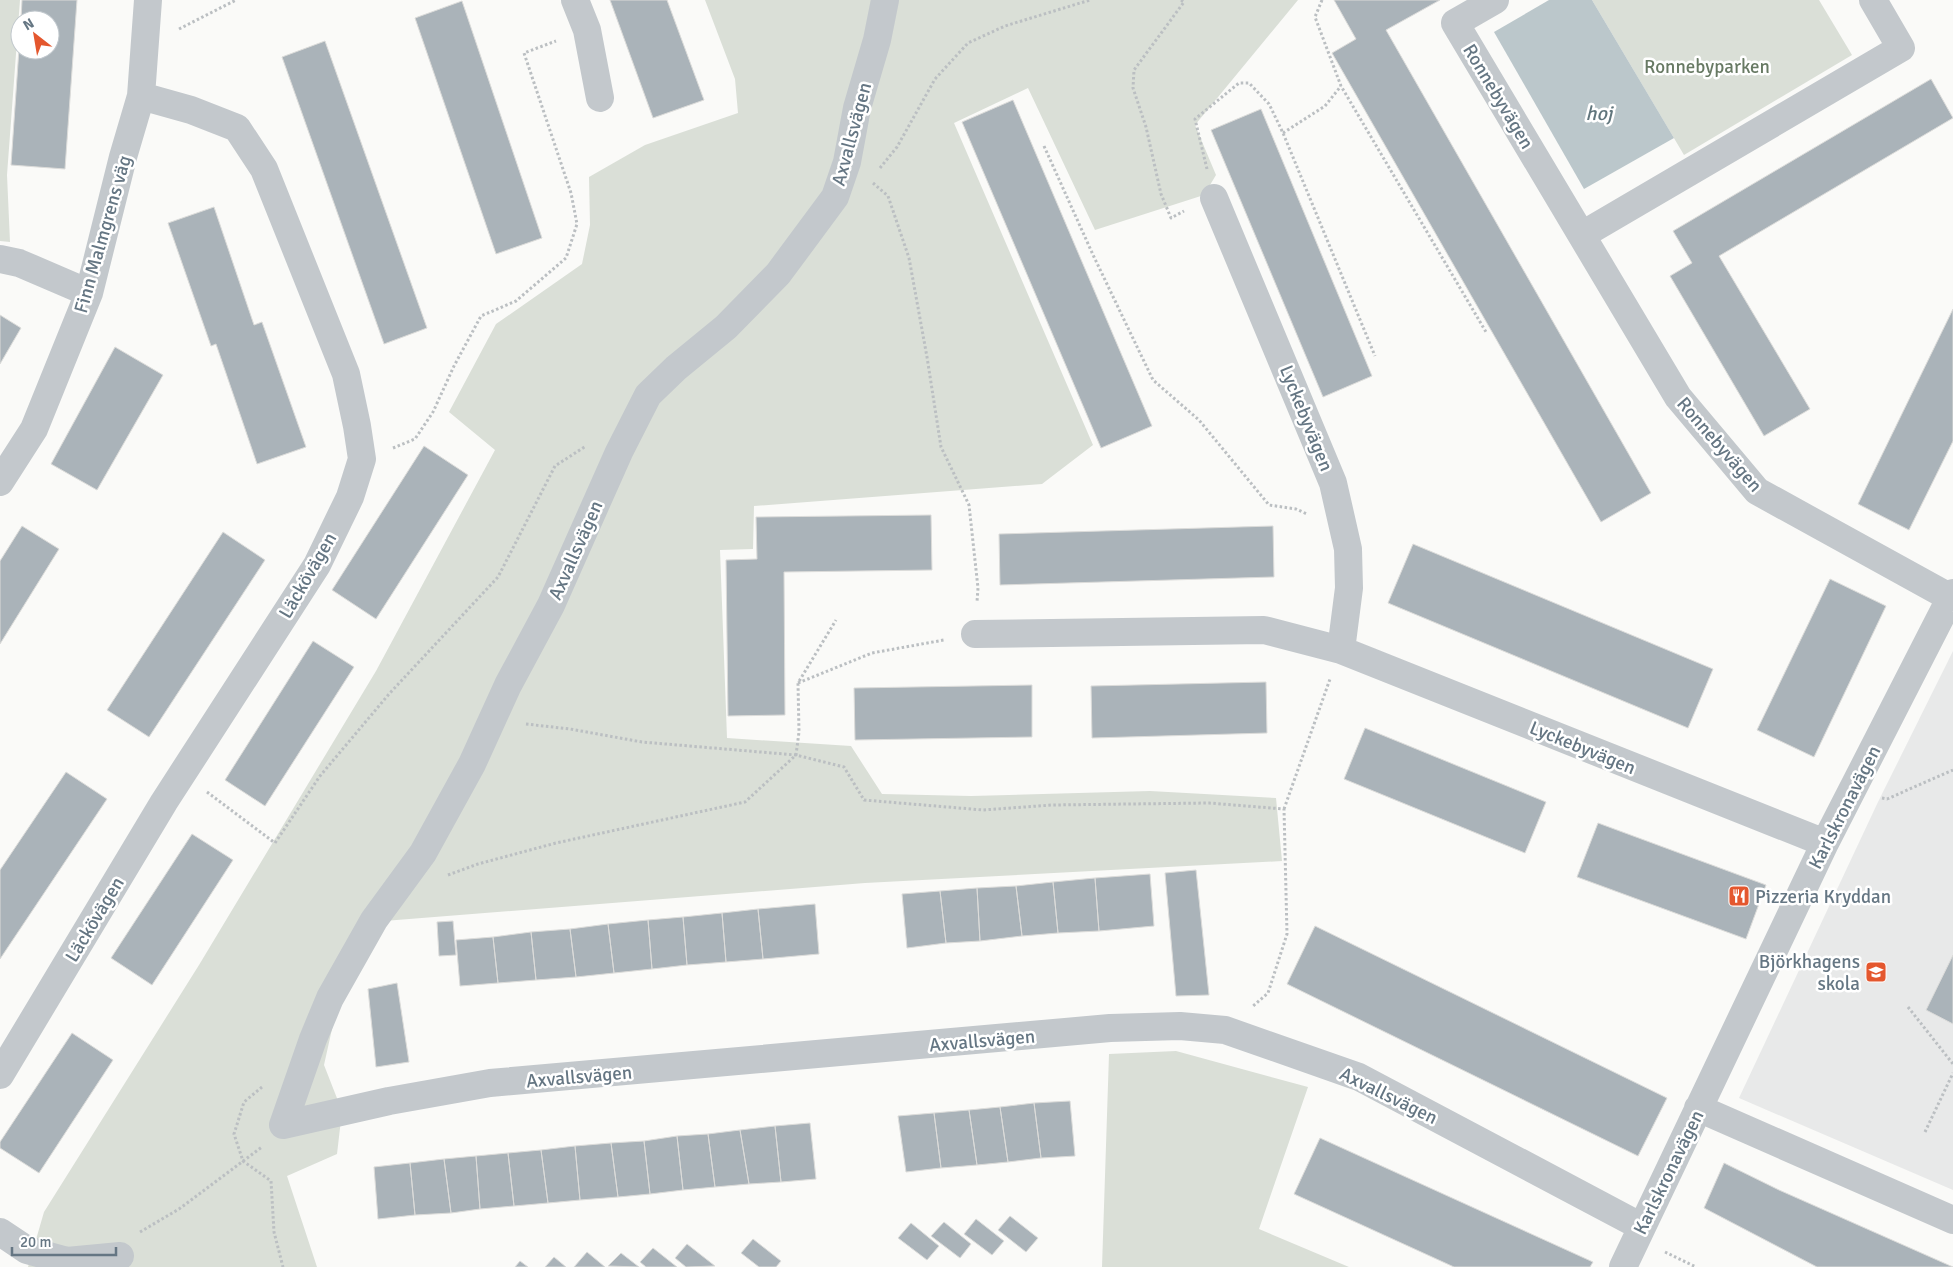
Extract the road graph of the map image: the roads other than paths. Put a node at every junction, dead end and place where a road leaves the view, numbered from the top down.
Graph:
1 (148, 0) edge
2 (575, 0) edge
3 (884, 0) edge
4 (1495, 0) edge
5 (1873, 0) edge
6 (141, 96) junction
7 (600, 98) dead end
8 (1217, 203) road end
9 (1582, 235) junction
10 (0, 259) edge
11 (89, 293) junction
12 (0, 482) edge
13 (1952, 596) edge
14 (975, 634) road end
15 (1341, 650) junction
16 (1825, 843) junction
17 (0, 1075) edge
18 (1698, 1108) junction
19 (1953, 1220) edge
20 (1642, 1227) junction
21 (0, 1232) edge
22 (126, 1245) road end
23 (1623, 1267) edge

1 - 6 street, Finn Malmgrens väg
2 - 7 street
3 - 20 street, Axvallsvägen
4 - 9 street, Ronnebyvägen
5 - 9 street
6 - 11 street, Finn Malmgrens väg
6 - 17 street, Läckövägen
8 - 15 street, Lyckebyvägen
9 - 13 street, Ronnebyvägen
10 - 11 street
11 - 12 street, Finn Malmgrens väg
13 - 16 street, Karlskronavägen
14 - 15 street, Lyckebyvägen
15 - 16 street, Lyckebyvägen
16 - 18 street, Karlskronavägen
18 - 19 street
18 - 20 street, Karlskronavägen
20 - 23 street, Karlskronavägen
21 - 22 street

